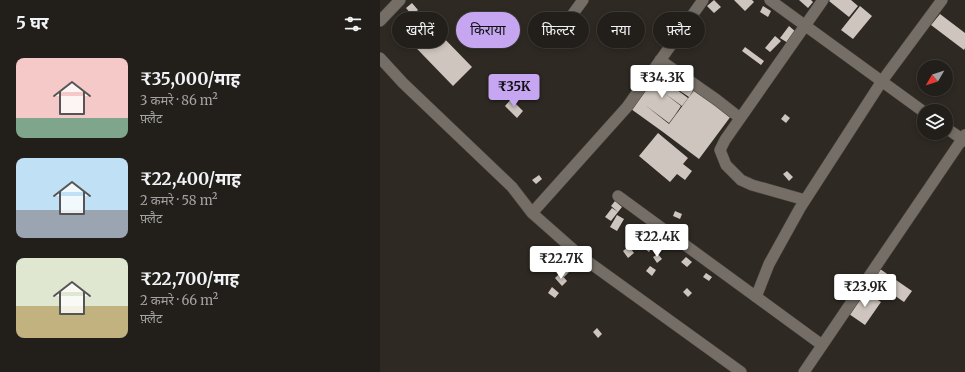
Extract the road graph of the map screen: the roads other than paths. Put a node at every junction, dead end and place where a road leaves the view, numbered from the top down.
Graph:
1 (400, 0) edge
2 (583, 0) edge
3 (703, 0) edge
4 (770, 0) edge
5 (824, 0) edge
6 (942, 0) edge
7 (575, 12) edge
8 (380, 21) edge
9 (805, 25) junction
10 (380, 58) edge
11 (660, 60) junction
12 (882, 81) junction
13 (917, 107) edge
14 (740, 118) junction
15 (953, 132) edge
16 (964, 139) edge
17 (618, 196) dead end
18 (805, 200) junction
19 (532, 213) junction
20 (756, 297) junction
21 (822, 345) junction
22 (741, 372) edge
23 (804, 372) edge

1 - 8 street
2 - 7 street
3 - 11 street
4 - 9 street
5 - 9 street
6 - 12 street
9 - 12 street
9 - 14 street
10 - 19 street
11 - 14 street
11 - 19 street
12 - 13 street
12 - 18 street
14 - 18 street
15 - 16 street
16 - 21 street
17 - 20 street
18 - 20 street
19 - 22 street
20 - 21 street
21 - 23 street

